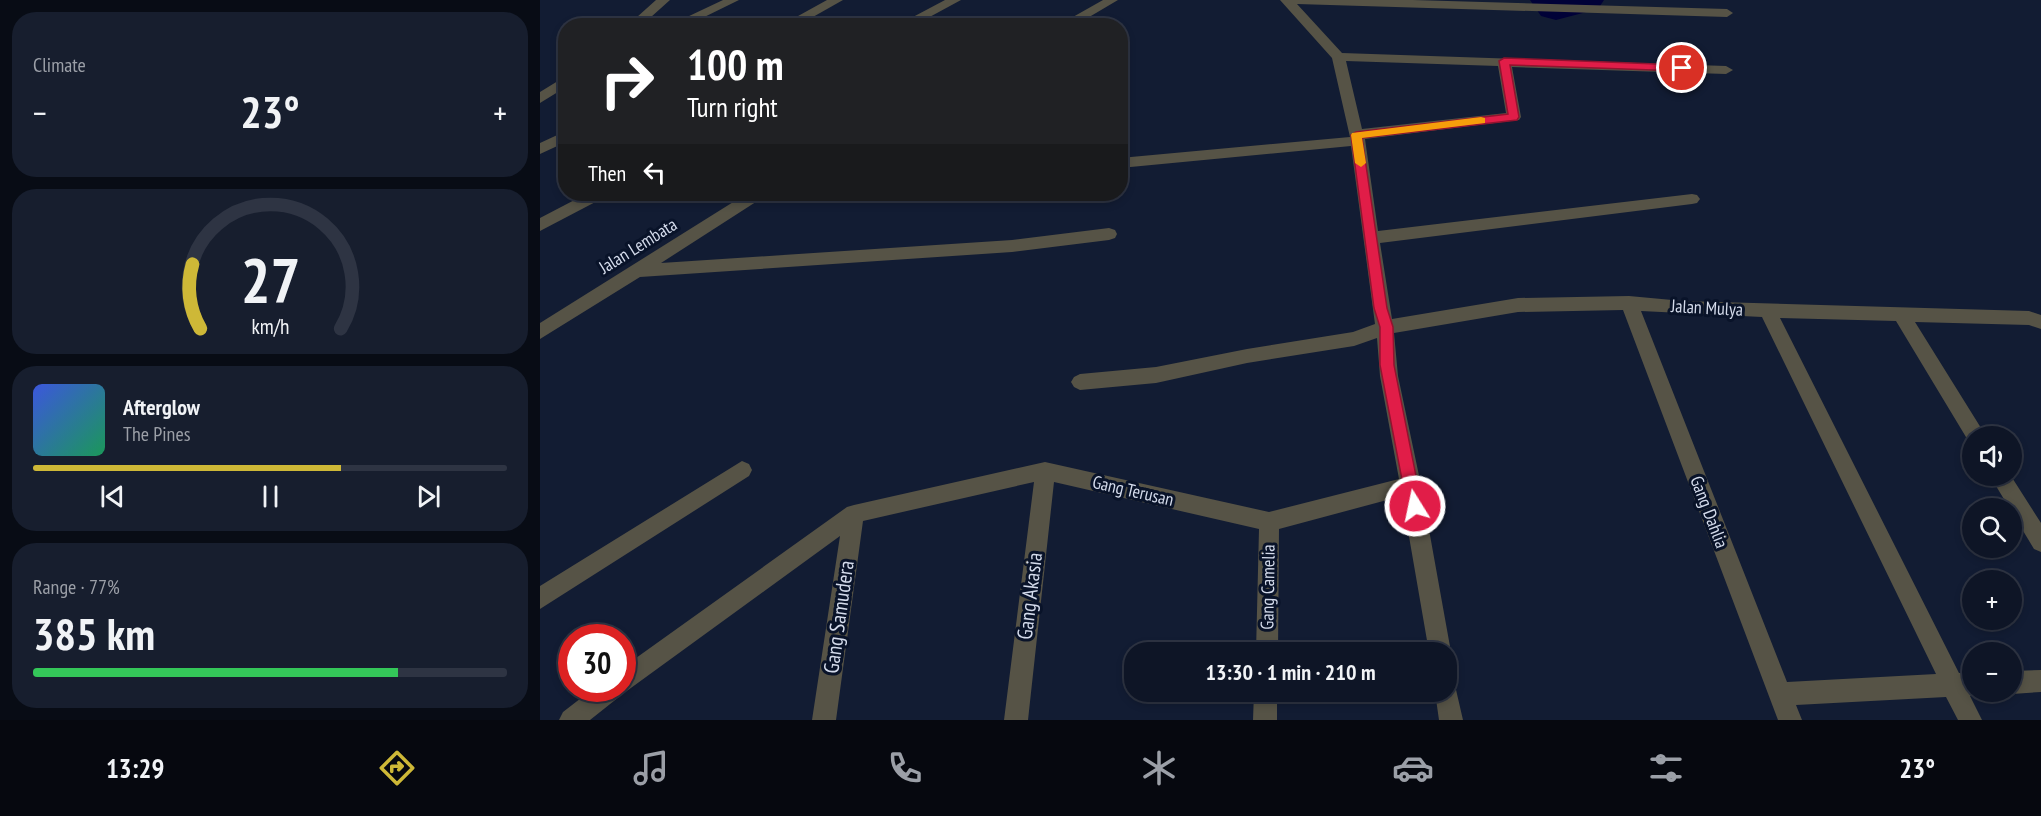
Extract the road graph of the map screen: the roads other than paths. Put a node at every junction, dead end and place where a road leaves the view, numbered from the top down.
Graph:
1 (664, 0) edge
2 (733, 0) edge
3 (837, 0) edge
4 (955, 0) edge
5 (1112, 0) edge
6 (1286, 0) edge
7 (1728, 13) dead end
8 (643, 18) edge
9 (692, 18) edge
10 (802, 18) edge
11 (918, 18) edge
12 (1078, 18) edge
13 (1338, 57) junction
14 (1504, 61) junction
15 (1726, 70) dead end
16 (558, 86) edge
17 (540, 99) edge
18 (1357, 138) junction
19 (558, 140) edge
20 (540, 149) edge
21 (1128, 162) edge
22 (1692, 199) dead end
23 (585, 201) edge
24 (746, 201) edge
25 (540, 225) edge
26 (1109, 234) dead end
27 (1371, 238) junction
28 (634, 272) junction
29 (1629, 303) junction
30 (1768, 311) junction
31 (1901, 314) junction
32 (2035, 320) edge
33 (1386, 327) junction
34 (540, 332) edge
35 (2041, 334) edge
36 (1080, 382) dead end
37 (1970, 426) edge
38 (742, 470) dead end
39 (1045, 471) junction
40 (1411, 485) junction
41 (2006, 486) edge
42 (854, 514) junction
43 (1269, 522) junction
44 (2041, 543) edge
45 (540, 598) edge
46 (1267, 642) edge
47 (1438, 642) edge
48 (636, 672) edge
49 (2041, 681) edge
50 (2022, 682) edge
51 (1962, 683) edge
52 (1962, 685) edge
53 (1780, 694) junction
54 (595, 702) edge
55 (1266, 702) edge
56 (1448, 702) edge
57 (1966, 702) edge
58 (823, 719) edge
59 (571, 720) edge
60 (1016, 720) edge
61 (1265, 720) edge
62 (1451, 720) edge
63 (1790, 720) edge
64 (1970, 720) edge

1 - 8 street
2 - 9 street
3 - 10 street
4 - 11 street
5 - 12 street
6 - 7 street
6 - 13 street
13 - 14 street
13 - 18 street
14 - 15 street
14 - 18 street
16 - 17 street
18 - 21 street
18 - 27 street
19 - 20 street
22 - 27 street
23 - 25 street
24 - 28 street, Jalan Lembata
26 - 28 street
27 - 33 street
28 - 34 street, Jalan Lembata
29 - 30 street, Jalan Mulya
29 - 33 street, Jalan Mulya
29 - 53 street, Gang Dahlia
30 - 31 street, Jalan Mulya
30 - 51 street
31 - 32 street, Jalan Mulya
31 - 37 street
32 - 35 street
33 - 36 street, Jalan Mulya
33 - 40 street
38 - 45 street
39 - 42 street, Gang Terusan
39 - 43 street, Gang Terusan
39 - 60 street, Gang Akasia
40 - 43 street, Gang Terusan
40 - 47 street
41 - 44 street
42 - 48 street
42 - 58 street, Gang Samudera
43 - 46 street, Gang Camelia
49 - 50 street
52 - 53 street
53 - 63 street, Gang Dahlia
54 - 59 street
55 - 61 street
56 - 62 street
57 - 64 street

